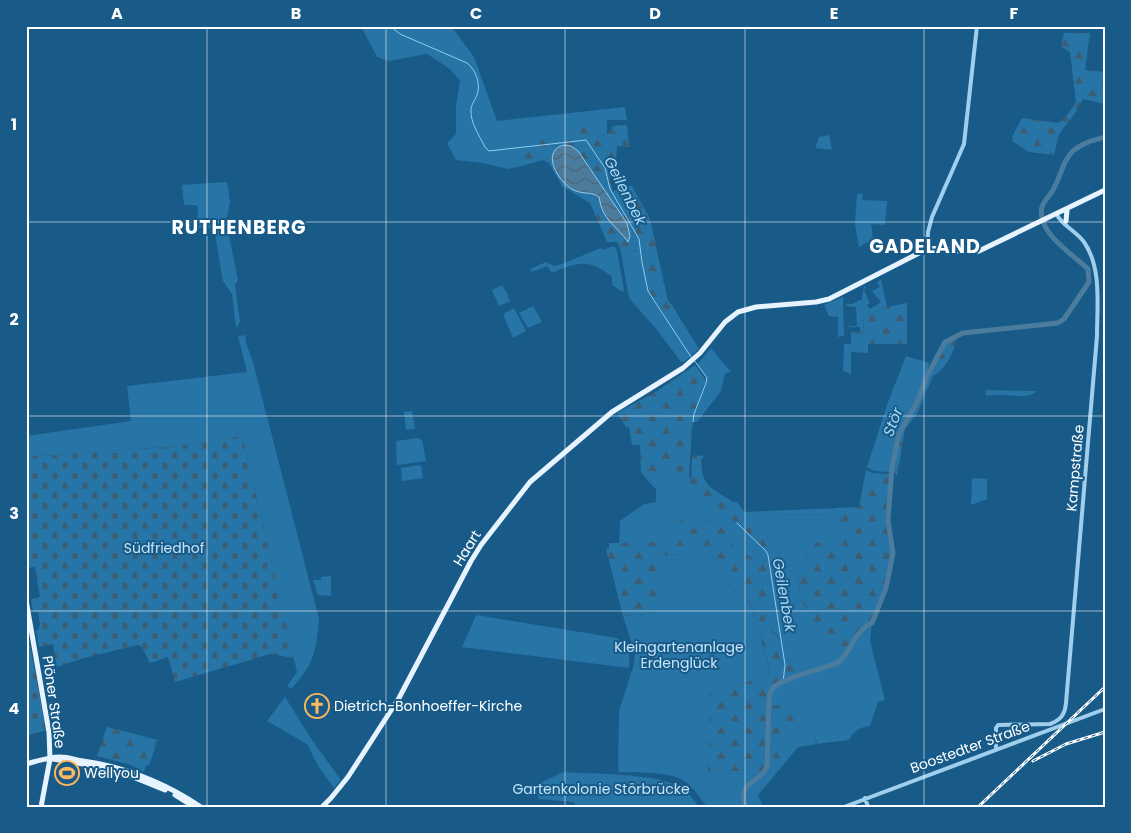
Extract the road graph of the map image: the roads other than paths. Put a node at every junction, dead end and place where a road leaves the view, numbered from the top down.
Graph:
1 (977, 26) edge
2 (1105, 190) edge
3 (1067, 210) junction
4 (1057, 215) junction
5 (1067, 223) junction
6 (927, 249) junction
7 (26, 600) edge
8 (1105, 709) edge
9 (996, 750) junction
10 (50, 759) junction
11 (26, 764) edge
12 (865, 798) junction
13 (42, 807) edge
14 (194, 807) edge
15 (201, 807) edge
16 (322, 807) edge
17 (844, 807) edge
18 (868, 807) edge

1 - 6 street
2 - 3 main road
3 - 4 main road
3 - 5 main road
4 - 5 street, Kampstraße
4 - 6 main road
5 - 9 street, Kampstraße
6 - 16 main road, Haart
7 - 10 main road, Plöner Straße
8 - 9 street, Boostedter Straße
9 - 12 street, Boostedter Straße
10 - 11 main road
10 - 13 main road, Plöner Straße
10 - 14 main road
10 - 15 main road
12 - 17 street, Boostedter Straße
12 - 18 street

